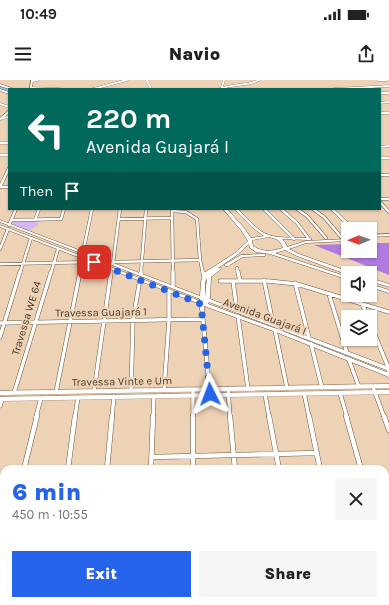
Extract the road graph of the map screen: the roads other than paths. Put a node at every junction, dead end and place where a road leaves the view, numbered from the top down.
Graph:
1 (38, 80) edge
2 (128, 80) edge
3 (224, 80) edge
4 (259, 80) edge
5 (378, 80) edge
6 (387, 80) edge
7 (32, 81) edge
8 (389, 86) edge
9 (222, 87) joint
10 (31, 88) edge
11 (104, 88) edge
12 (358, 88) edge
13 (8, 170) edge
14 (0, 187) edge
15 (381, 202) edge
16 (16, 210) edge
17 (39, 210) edge
18 (64, 210) edge
19 (92, 210) edge
20 (120, 210) edge
21 (146, 210) edge
22 (172, 210) edge
23 (226, 210) edge
24 (237, 210) edge
25 (265, 210) edge
26 (282, 210) edge
27 (298, 210) edge
28 (314, 210) edge
29 (333, 210) edge
30 (388, 211) edge
31 (171, 218) junction
32 (119, 219) junction
33 (146, 219) junction
34 (35, 220) junction
35 (0, 221) edge
36 (346, 222) edge
37 (9, 225) junction
38 (0, 226) edge
39 (269, 236) junction
40 (341, 237) edge
41 (389, 237) edge
42 (31, 238) junction
43 (277, 238) junction
44 (326, 238) junction
45 (341, 238) edge
46 (377, 238) edge
47 (294, 239) junction
48 (309, 239) junction
49 (251, 240) junction
50 (341, 240) edge
51 (301, 243) junction
52 (284, 248) junction
53 (0, 249) edge
54 (58, 249) junction
55 (272, 253) junction
56 (83, 255) junction
57 (298, 255) junction
58 (200, 260) junction
59 (144, 261) junction
60 (172, 261) junction
61 (94, 262) junction
62 (24, 263) junction
63 (54, 263) junction
64 (82, 263) junction
65 (0, 264) edge
66 (112, 265) junction
67 (237, 268) dead end
68 (341, 270) edge
69 (341, 276) edge
70 (141, 277) junction
71 (204, 277) junction
72 (264, 280) junction
73 (233, 281) junction
74 (240, 281) junction
75 (220, 282) dead end
76 (377, 282) edge
77 (295, 283) junction
78 (173, 286) junction
79 (389, 286) edge
80 (377, 288) edge
81 (169, 291) junction
82 (389, 292) edge
83 (329, 294) junction
84 (204, 303) junction
85 (363, 306) junction
86 (237, 310) junction
87 (365, 310) edge
88 (389, 312) edge
89 (238, 316) junction
90 (203, 319) junction
91 (133, 320) junction
92 (169, 320) junction
93 (70, 321) junction
94 (103, 321) junction
95 (0, 322) edge
96 (5, 322) junction
97 (35, 322) junction
98 (273, 324) junction
99 (275, 330) junction
100 (0, 337) edge
101 (309, 338) junction
102 (377, 340) edge
103 (311, 344) junction
104 (347, 353) junction
105 (349, 360) junction
106 (389, 369) edge
107 (389, 375) edge
108 (389, 386) edge
109 (359, 387) junction
110 (287, 388) junction
111 (322, 388) junction
112 (248, 389) junction
113 (374, 389) junction
114 (164, 390) junction
115 (94, 391) junction
116 (131, 391) junction
117 (56, 392) junction
118 (210, 392) junction
119 (228, 392) junction
120 (389, 392) edge
121 (14, 393) junction
122 (192, 393) junction
123 (304, 393) junction
124 (340, 393) junction
125 (265, 394) junction
126 (114, 396) junction
127 (154, 396) junction
128 (1, 397) edge
129 (78, 397) junction
130 (41, 398) junction
131 (0, 406) edge
132 (389, 430) edge
133 (317, 453) junction
134 (276, 454) junction
135 (234, 455) junction
136 (193, 456) junction
137 (152, 457) junction
138 (25, 465) edge
139 (69, 465) edge
140 (107, 465) edge
141 (151, 465) edge
142 (193, 465) edge
143 (235, 465) edge
144 (278, 465) edge
145 (319, 465) edge
146 (360, 465) edge

1 - 7 street
2 - 11 street
3 - 9 street
4 - 9 street
5 - 6 street
7 - 10 main road
8 - 12 street
13 - 14 street
15 - 30 street
16 - 37 street
17 - 34 street
18 - 34 street
19 - 56 street
20 - 32 street
21 - 33 street
22 - 31 street
22 - 58 street
23 - 49 main road
24 - 39 main road
25 - 47 street
26 - 48 street
27 - 44 street
28 - 40 street
29 - 36 street
31 - 33 street
31 - 60 street
32 - 33 street
32 - 66 street
33 - 59 street
34 - 37 street
35 - 37 main road, Avenida Guajará I
37 - 38 main road, Avenida Guajará I
37 - 42 main road, Avenida Guajará I
37 - 53 street
37 - 56 main road, Avenida Guajará I
39 - 43 main road
39 - 49 main road
41 - 46 main road
42 - 54 main road, Avenida Guajará I
42 - 62 street
43 - 47 main road
43 - 52 main road
44 - 45 main road
44 - 48 main road
47 - 48 main road
49 - 55 main road
49 - 71 main road
50 - 51 main road
51 - 52 main road
51 - 57 main road
52 - 55 main road
52 - 57 main road
54 - 56 main road, Avenida Guajará I
54 - 63 street, Travessa WE 64
55 - 69 main road
55 - 84 main road
56 - 61 main road, Avenida Guajará I
56 - 66 main road, Avenida Guajará I
57 - 68 main road
58 - 60 street
58 - 71 street
59 - 60 street
59 - 66 street
59 - 70 street
60 - 78 street
61 - 64 street
61 - 66 main road, Avenida Guajará I
62 - 63 street
62 - 65 street
62 - 96 street
63 - 64 street
63 - 97 street, Travessa WE 64
64 - 93 street
66 - 70 main road, Avenida Guajará I
66 - 94 street
67 - 74 street
70 - 78 main road, Avenida Guajará I
70 - 81 main road, Avenida Guajará I
70 - 91 street
71 - 84 main road
72 - 74 street
72 - 77 street
72 - 98 street
73 - 74 street
73 - 75 street
73 - 86 street
76 - 79 main road
77 - 83 street
77 - 101 street
78 - 84 main road, Avenida Guajará I
80 - 82 main road
81 - 84 main road, Avenida Guajará I
81 - 92 street
83 - 85 street
83 - 104 street
84 - 86 main road, Avenida Guajará I
84 - 89 main road, Avenida Guajará I
84 - 90 street
85 - 87 street
85 - 88 street
86 - 98 main road, Avenida Guajará I
89 - 99 main road, Avenida Guajará I
89 - 112 street
90 - 92 street, Travessa Guajará 1
90 - 118 street
91 - 92 street, Travessa Guajará 1
91 - 94 street, Travessa Guajará 1
91 - 116 street
92 - 114 street
93 - 94 street, Travessa Guajará 1
93 - 97 street, Travessa Guajará 1
93 - 117 street
94 - 115 street
95 - 96 street, Travessa Guajará 1
96 - 97 street, Travessa Guajará 1
96 - 100 street
97 - 121 street, Travessa WE 64
98 - 101 main road, Avenida Guajará I
99 - 103 main road, Avenida Guajará I
99 - 110 street
101 - 104 main road, Avenida Guajará I
102 - 106 street
103 - 105 main road, Avenida Guajará I
103 - 111 street
104 - 106 main road, Avenida Guajará I
105 - 107 main road, Avenida Guajará I
105 - 109 street
106 - 107 street
108 - 113 main road, Travessa Vinte e Um
109 - 111 main road, Travessa Vinte e Um
109 - 113 main road, Travessa Vinte e Um
110 - 111 main road, Travessa Vinte e Um
110 - 112 main road, Travessa Vinte e Um
112 - 119 main road, Travessa Vinte e Um
113 - 120 main road, Travessa Vinte e Um
113 - 124 main road, Travessa Vinte e Um
113 - 132 street
114 - 116 main road, Travessa Vinte e Um
114 - 122 main road, Travessa Vinte e Um
115 - 116 main road, Travessa Vinte e Um
115 - 117 main road, Travessa Vinte e Um
117 - 121 main road, Travessa Vinte e Um
118 - 119 main road, Travessa Vinte e Um
118 - 122 main road, Travessa Vinte e Um
119 - 125 main road, Travessa Vinte e Um
119 - 135 street
121 - 128 main road, Travessa Vinte e Um
122 - 127 main road, Travessa Vinte e Um
122 - 136 street
123 - 124 main road, Travessa Vinte e Um
123 - 125 main road, Travessa Vinte e Um
123 - 133 street
124 - 146 street
125 - 134 street
126 - 127 main road, Travessa Vinte e Um
126 - 129 main road, Travessa Vinte e Um
126 - 140 street
127 - 137 street
128 - 130 main road, Travessa Vinte e Um
128 - 131 street
129 - 130 main road, Travessa Vinte e Um
129 - 139 street
130 - 138 street
133 - 134 street
133 - 145 street
134 - 135 street
134 - 144 street
135 - 136 street
135 - 143 street
136 - 137 street
136 - 142 street
137 - 141 street

